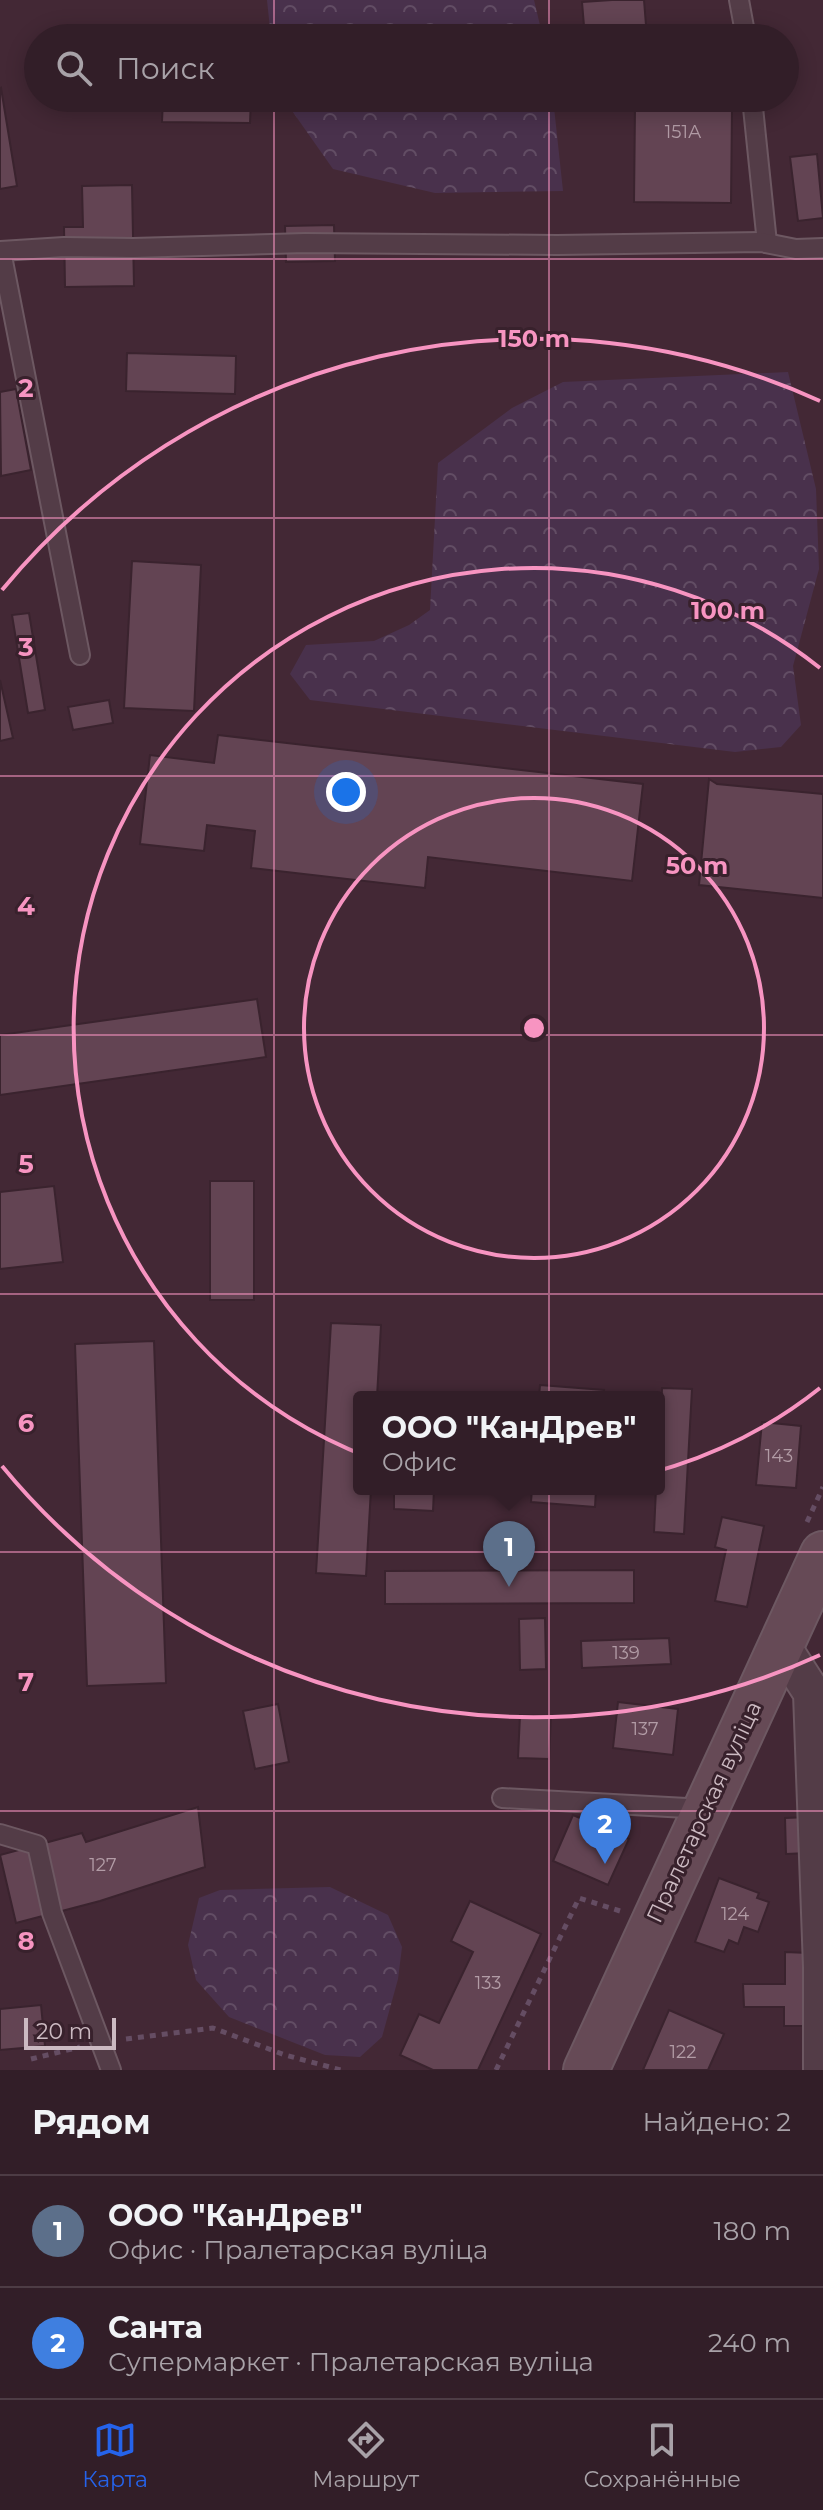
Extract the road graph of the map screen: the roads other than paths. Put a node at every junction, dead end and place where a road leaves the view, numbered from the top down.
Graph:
1 (739, 0) edge
2 (743, 24) edge
3 (753, 112) edge
4 (767, 243) junction
5 (823, 248) edge
6 (0, 250) edge
7 (80, 655) dead end
8 (823, 1554) edge
9 (781, 1645) junction
10 (502, 1798) dead end
11 (705, 1809) junction
12 (0, 1834) edge
13 (822, 1967) edge
14 (111, 2070) edge
15 (586, 2070) edge
16 (822, 2070) edge

1 - 2 lane
3 - 4 lane
4 - 5 lane
4 - 6 lane
6 - 7 lane
8 - 9 main road, Пралетарская вуліца
9 - 11 main road, Пралетарская вуліца
9 - 13 street
10 - 11 lane
11 - 15 main road, Пралетарская вуліца
12 - 14 lane
13 - 16 street

